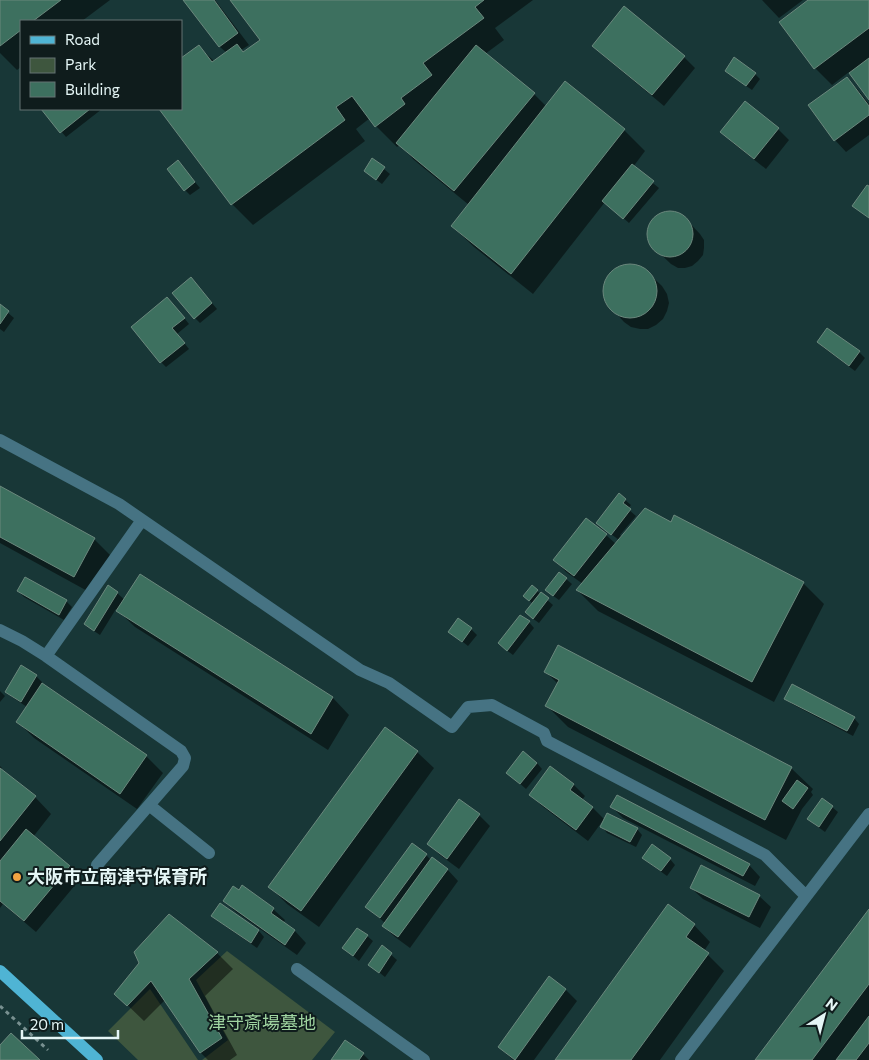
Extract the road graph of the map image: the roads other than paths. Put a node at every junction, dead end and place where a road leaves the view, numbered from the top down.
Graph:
1 (0, 440) edge
2 (142, 520) junction
3 (0, 630) edge
4 (46, 656) junction
5 (149, 805) junction
6 (869, 814) edge
7 (209, 853) dead end
8 (97, 865) dead end
9 (806, 896) junction
10 (297, 969) dead end
11 (0, 971) edge
12 (97, 1060) edge
13 (424, 1060) edge
14 (681, 1060) edge

1 - 2 street
2 - 4 street
2 - 9 street
3 - 4 street
4 - 5 street
5 - 7 street
5 - 8 street
6 - 9 street
9 - 14 street
10 - 13 street
11 - 12 main road

